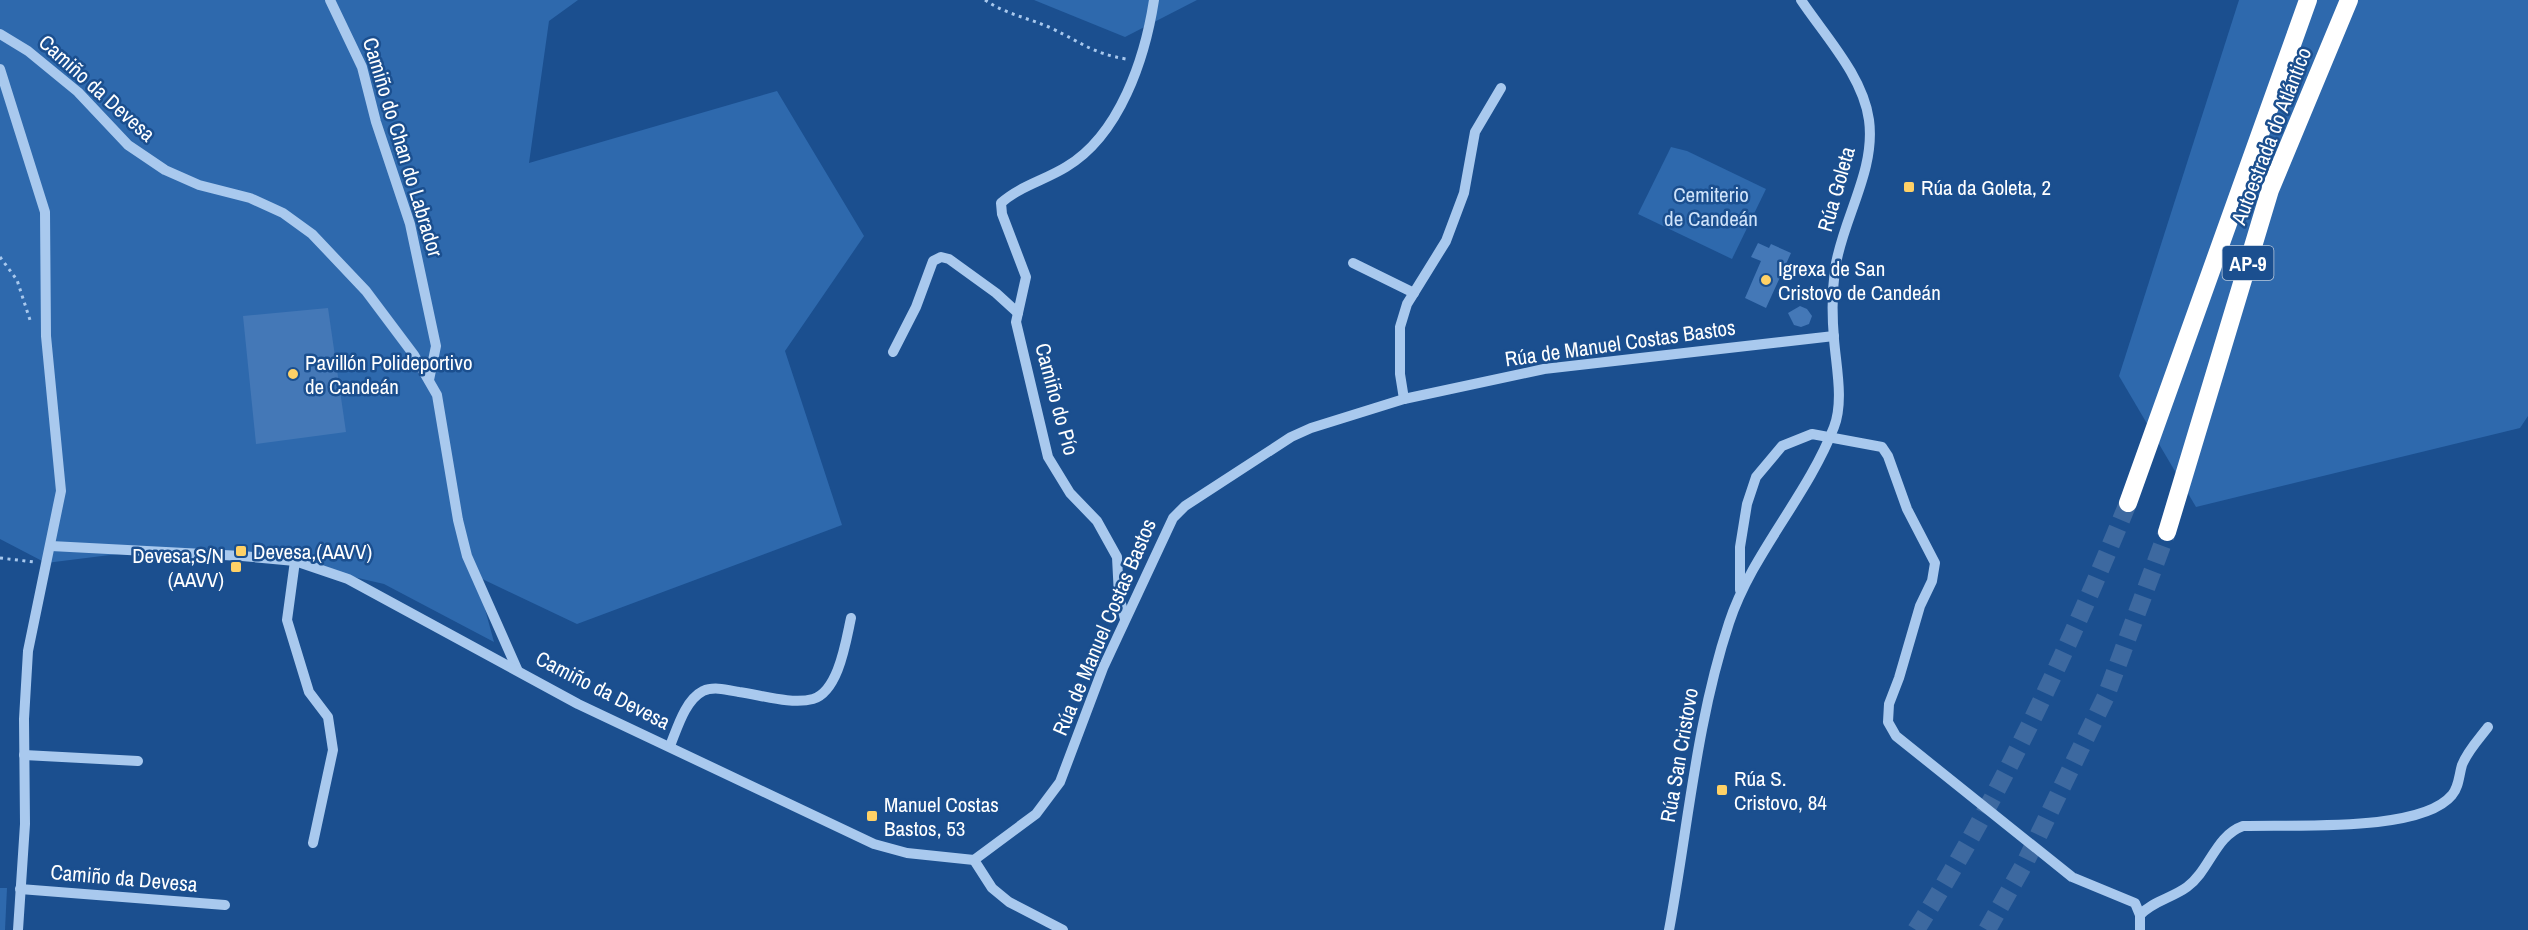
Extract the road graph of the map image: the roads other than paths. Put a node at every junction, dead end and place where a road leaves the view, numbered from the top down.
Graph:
1 (330, 0) edge
2 (1154, 0) edge
3 (1801, 0) edge
4 (2308, 0) edge
5 (2349, 0) edge
6 (2, 35) edge
7 (0, 48) edge
8 (0, 69) edge
9 (1501, 88) dead end
10 (1353, 263) dead end
11 (1414, 293) junction
12 (1018, 313) junction
13 (1834, 336) junction
14 (893, 352) dead end
15 (429, 380) junction
16 (1404, 399) junction
17 (1830, 438) junction
18 (2128, 503) tunnel mouth
19 (2167, 532) tunnel mouth
20 (51, 546) junction
21 (295, 561) junction
22 (1740, 591) junction
23 (851, 618) dead end
24 (1125, 619) junction
25 (517, 669) junction
26 (2488, 727) dead end
27 (670, 746) junction
28 (24, 755) junction
29 (138, 761) dead end
30 (313, 843) dead end
31 (974, 860) junction
32 (20, 889) junction
33 (225, 905) dead end
34 (2140, 915) junction
35 (18, 930) edge
36 (1063, 930) edge
37 (1669, 930) edge
38 (2139, 930) edge

1 - 15 street, Camiño do Chan do Labrador
2 - 12 street, Camiño do Pío
3 - 13 street, Rúa Goleta
4 - 18 highway, Autoestrada do Atlántico / AP-9
5 - 19 highway, Autoestrada do Atlántico / AP-9
6 - 7 street, Camiño da Devesa
6 - 15 street, Camiño da Devesa
8 - 20 street, Camiño da Devesa
9 - 11 street
10 - 11 street
11 - 16 street
12 - 14 street
12 - 24 street, Camiño do Pío
13 - 16 street, Rúa de Manuel Costas Bastos
13 - 17 street, Rúa San Cristovo
15 - 25 street, Camiño da Devesa
16 - 24 street, Rúa de Manuel Costas Bastos
17 - 22 street, Rúa San Cristovo
17 - 22 street, Rúa San Cristovo
17 - 34 street
20 - 21 street
20 - 28 street, Camiño da Devesa
21 - 25 street
21 - 30 street
22 - 37 street, Rúa San Cristovo
23 - 27 street, Camiño da Devesa
24 - 31 street, Rúa de Manuel Costas Bastos
25 - 27 street, Camiño da Devesa
26 - 34 street
27 - 31 street, Camiño da Devesa
28 - 29 street
28 - 32 street, Camiño da Devesa
31 - 36 street
32 - 33 street, Camiño da Devesa
32 - 35 street, Camiño da Devesa
34 - 38 street

